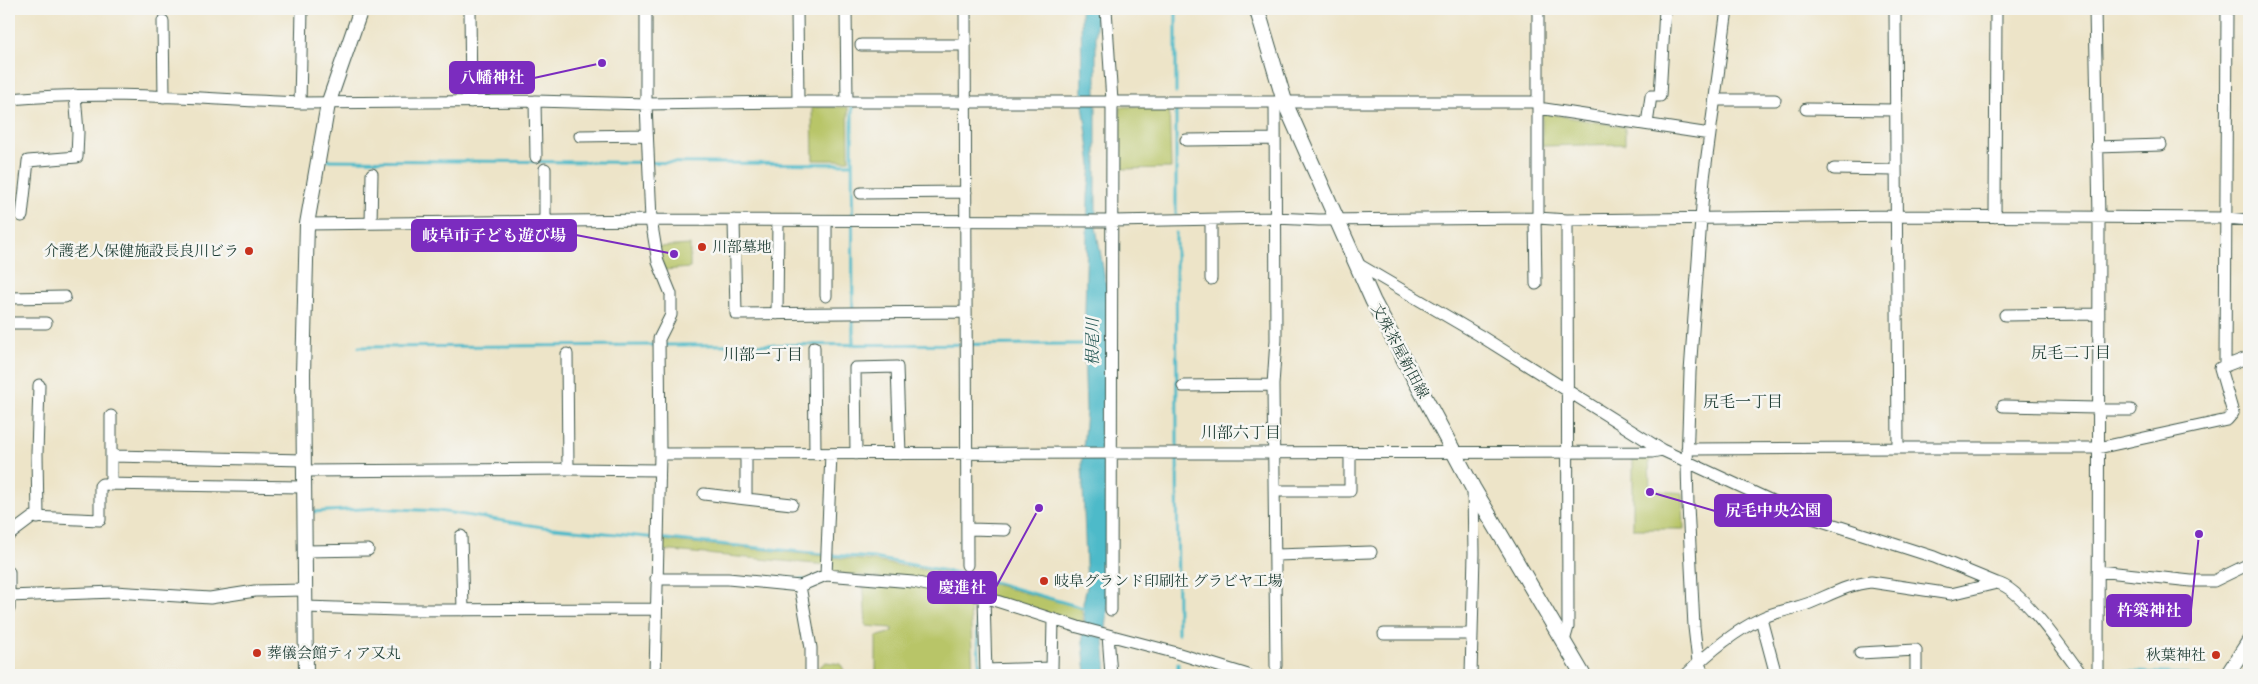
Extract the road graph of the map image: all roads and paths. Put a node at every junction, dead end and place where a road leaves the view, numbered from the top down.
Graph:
1 (302, 9) edge
2 (361, 9) edge
3 (470, 9) edge
4 (646, 9) edge
5 (797, 9) edge
6 (846, 9) edge
7 (965, 9) edge
8 (1106, 9) edge
9 (1257, 9) edge
10 (1538, 9) edge
11 (1665, 9) edge
12 (1727, 9) edge
13 (1895, 9) edge
14 (1996, 9) edge
15 (2095, 9) edge
16 (2227, 9) edge
17 (163, 21) dead end
18 (861, 45) dead end
19 (965, 45) junction
20 (75, 94) junction
21 (164, 97) junction
22 (9, 99) edge
23 (1715, 100) junction
24 (1775, 100) dead end
25 (535, 101) junction
26 (1106, 101) junction
27 (470, 102) junction
28 (798, 102) junction
29 (846, 102) junction
30 (1280, 102) junction
31 (300, 103) junction
32 (965, 103) junction
33 (328, 104) junction
34 (646, 104) junction
35 (1538, 105) junction
36 (1806, 109) dead end
37 (1896, 110) junction
38 (1647, 124) junction
39 (1710, 134) junction
40 (647, 135) junction
41 (580, 136) dead end
42 (1275, 139) junction
43 (1186, 140) dead end
44 (2161, 145) dead end
45 (2097, 147) junction
46 (536, 156) dead end
47 (545, 169) dead end
48 (1834, 169) dead end
49 (1896, 170) junction
50 (372, 174) dead end
51 (966, 192) junction
52 (861, 193) dead end
53 (22, 216) dead end
54 (1896, 216) junction
55 (1995, 217) junction
56 (1274, 218) junction
57 (1537, 218) junction
58 (1701, 218) junction
59 (2099, 218) junction
60 (2226, 218) junction
61 (1336, 219) junction
62 (651, 220) junction
63 (734, 220) junction
64 (966, 220) junction
65 (1211, 220) junction
66 (1567, 220) junction
67 (2249, 220) edge
68 (545, 221) junction
69 (778, 221) junction
70 (826, 221) junction
71 (1112, 221) junction
72 (371, 223) junction
73 (307, 224) junction
74 (1356, 263) junction
75 (1211, 279) dead end
76 (1536, 284) dead end
77 (826, 296) dead end
78 (65, 297) dead end
79 (9, 298) edge
80 (966, 312) junction
81 (777, 314) junction
82 (2097, 314) junction
83 (2005, 315) dead end
84 (9, 323) edge
85 (46, 323) dead end
86 (814, 347) dead end
87 (567, 354) dead end
88 (2249, 357) edge
89 (2225, 366) junction
90 (39, 385) dead end
91 (1273, 385) junction
92 (1183, 386) dead end
93 (1568, 393) junction
94 (2003, 406) dead end
95 (2097, 409) junction
96 (2131, 410) dead end
97 (111, 416) dead end
98 (1898, 448) junction
99 (2098, 448) junction
100 (1687, 449) junction
101 (1662, 450) junction
102 (1567, 451) junction
103 (1455, 453) junction
104 (660, 454) junction
105 (746, 454) junction
106 (814, 454) junction
107 (831, 454) junction
108 (856, 454) junction
109 (900, 454) junction
110 (1110, 454) junction
111 (1275, 454) junction
112 (1350, 454) junction
113 (967, 455) junction
114 (112, 456) junction
115 (1687, 463) junction
116 (304, 465) junction
117 (568, 468) junction
118 (658, 470) junction
119 (111, 485) junction
120 (304, 486) junction
121 (1473, 488) junction
122 (1275, 491) junction
123 (704, 494) dead end
124 (746, 499) junction
125 (792, 504) dead end
126 (38, 518) junction
127 (968, 529) junction
128 (1005, 530) dead end
129 (9, 535) edge
130 (461, 536) dead end
131 (368, 550) dead end
132 (305, 551) junction
133 (1372, 552) dead end
134 (1276, 555) junction
135 (2249, 564) edge
136 (968, 565) dead end
137 (2098, 571) junction
138 (9, 572) edge
139 (826, 575) junction
140 (656, 579) junction
141 (1997, 583) junction
142 (800, 586) junction
143 (305, 590) junction
144 (9, 596) edge
145 (984, 597) junction
146 (305, 607) junction
147 (9, 609) edge
148 (656, 609) junction
149 (463, 610) junction
150 (1111, 610) dead end
151 (1053, 619) junction
152 (1762, 619) junction
153 (1384, 634) dead end
154 (1472, 634) junction
155 (1108, 635) junction
156 (1564, 641) junction
157 (2249, 641) edge
158 (1860, 653) dead end
159 (1698, 662) junction
160 (9, 663) edge
161 (1276, 666) dead end
162 (986, 673) edge
163 (2079, 674) edge
164 (10, 675) edge
165 (306, 675) edge
166 (655, 675) edge
167 (811, 675) edge
168 (1111, 675) edge
169 (1248, 675) edge
170 (1471, 675) edge
171 (1583, 675) edge
172 (1686, 675) edge
173 (1704, 675) edge
174 (1776, 675) edge
175 (1916, 675) edge
176 (2098, 675) edge
177 (2227, 675) edge

1 - 31 street
2 - 33 street
3 - 27 street
4 - 34 street
5 - 28 street
6 - 29 street
7 - 19 street
8 - 26 street
9 - 30 main road, 文殊茶屋新田線
10 - 35 street
11 - 38 street
12 - 23 street
13 - 37 street
14 - 55 street
15 - 45 street
16 - 60 street
17 - 21 street
18 - 19 street
19 - 32 street
20 - 21 street
20 - 22 street
20 - 53 street
21 - 31 street
23 - 24 street
23 - 39 street
25 - 27 street
25 - 34 street
25 - 46 street
26 - 30 street
26 - 32 street
26 - 71 street
27 - 33 street
28 - 29 street
28 - 34 street
29 - 32 street
30 - 35 street
30 - 42 street
30 - 61 main road, 文殊茶屋新田線
31 - 33 street
32 - 51 street
33 - 73 street
34 - 40 street
35 - 38 street
35 - 57 street
36 - 37 street
37 - 49 street
38 - 39 street
39 - 58 street
40 - 41 street
40 - 62 street
42 - 43 street
42 - 56 street
44 - 45 street
45 - 59 street
47 - 68 street
48 - 49 street
49 - 54 street
50 - 72 street
51 - 52 street
51 - 64 street
54 - 55 street
54 - 58 street
54 - 98 street
55 - 59 street
56 - 61 street
56 - 65 street
56 - 91 street
57 - 61 street
57 - 66 street
57 - 76 street
58 - 66 street
58 - 100 street
59 - 60 street
59 - 82 street
60 - 67 street
60 - 89 street
61 - 74 main road, 文殊茶屋新田線
62 - 63 street
62 - 68 street
62 - 104 street
63 - 69 street
63 - 81 street
64 - 70 street
64 - 71 street
64 - 80 street
65 - 71 street
65 - 75 street
66 - 93 street
68 - 72 street
69 - 70 street
69 - 81 street
70 - 77 street
71 - 110 street
72 - 73 street
73 - 116 street
74 - 93 street
74 - 103 main road, 文殊茶屋新田線
78 - 79 street
80 - 81 street
80 - 113 street
82 - 83 street
82 - 95 street
84 - 85 street
86 - 106 street
87 - 117 street
88 - 89 street
89 - 99 street
90 - 126 street
91 - 92 street
91 - 111 street
93 - 101 street
93 - 102 street
94 - 95 street
95 - 96 street
95 - 99 street
97 - 114 street
98 - 99 street
98 - 100 street
99 - 137 street
100 - 115 street
101 - 102 street
101 - 115 street
102 - 103 street
102 - 156 street
103 - 112 street
103 - 121 main road, 文殊茶屋新田線
104 - 105 street
104 - 118 street
105 - 106 street
105 - 124 street
106 - 107 street
107 - 108 street
107 - 139 street
108 - 109 street
108 - 109 street
109 - 113 street
110 - 111 street
110 - 113 street
110 - 150 street
111 - 112 street
111 - 122 street
112 - 122 street
113 - 127 street
114 - 116 street
114 - 119 street
115 - 141 street
115 - 159 street
116 - 117 street
116 - 120 street
117 - 118 street
118 - 140 street
119 - 120 street
119 - 126 street
120 - 132 street
121 - 154 street
121 - 156 main road, 文殊茶屋新田線
122 - 134 street
123 - 124 street
124 - 125 street
126 - 129 street
127 - 128 street
127 - 136 street
130 - 149 street
131 - 132 street
132 - 143 street
133 - 134 street
134 - 161 street
135 - 137 street
137 - 176 street
138 - 144 street
139 - 142 street
139 - 145 street
140 - 142 street
140 - 148 street
141 - 152 street
141 - 163 street
142 - 167 street
143 - 144 street
143 - 146 street
144 - 147 street
145 - 151 street
145 - 162 street
146 - 149 street
146 - 165 street
148 - 149 street
148 - 166 street
151 - 155 street
151 - 162 street
152 - 159 street
152 - 174 street
153 - 154 street
154 - 170 street
155 - 168 street
155 - 169 street
156 - 171 main road, 文殊茶屋新田線
157 - 177 street
158 - 175 street
159 - 172 street
159 - 173 street
160 - 164 street

